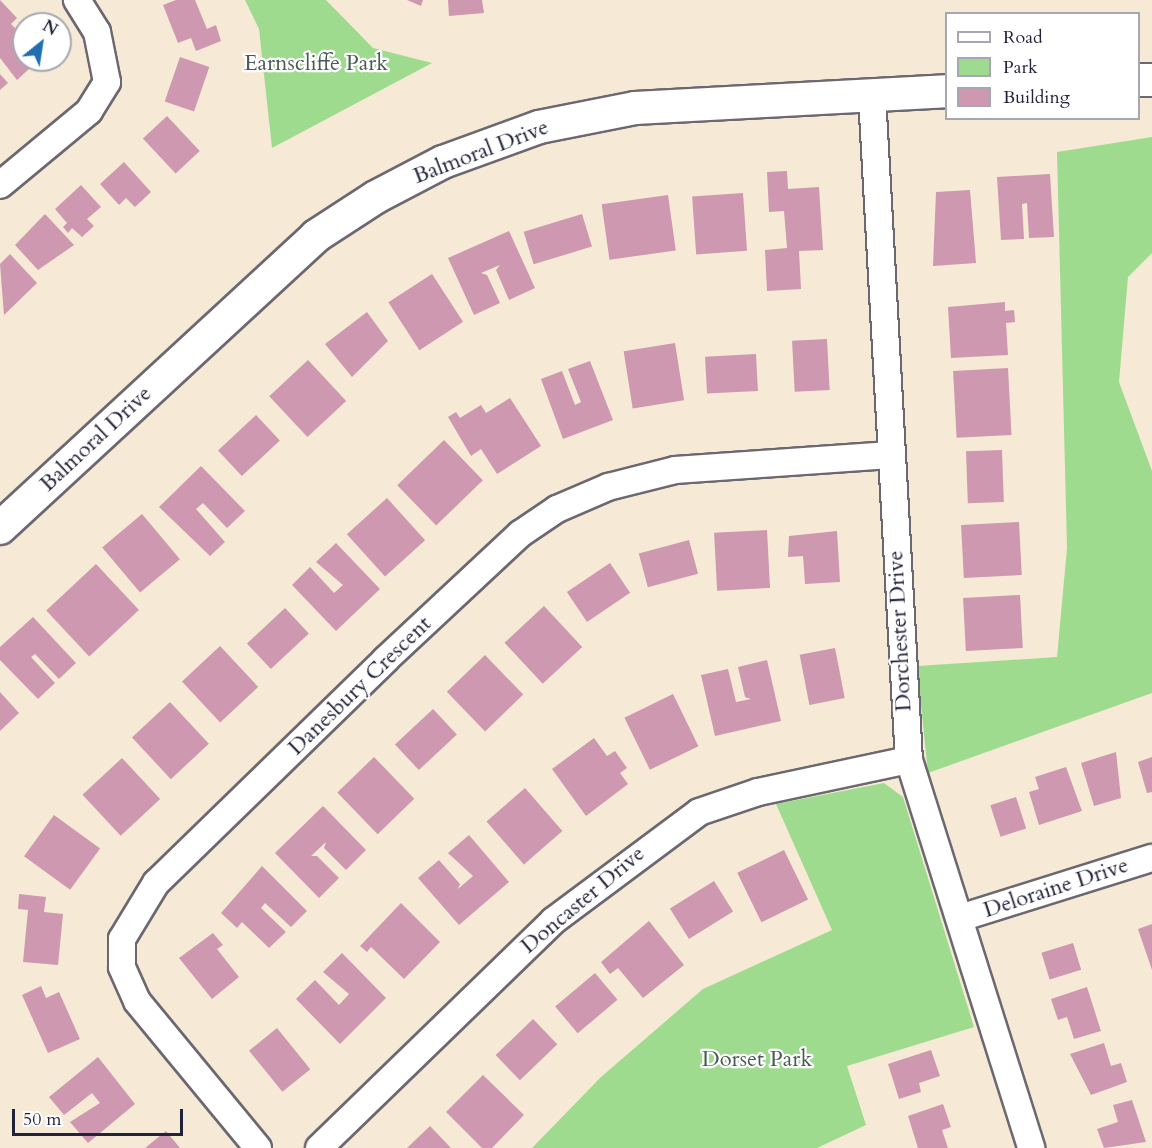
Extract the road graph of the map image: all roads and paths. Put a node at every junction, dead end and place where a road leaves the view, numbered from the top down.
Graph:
1 (77, 0) edge
2 (945, 91) edge
3 (872, 95) junction
4 (0, 185) edge
5 (890, 454) junction
6 (0, 528) edge
7 (909, 760) junction
8 (1152, 858) edge
9 (960, 918) junction
10 (258, 1148) edge
11 (319, 1148) edge
12 (1031, 1148) edge

1 - 4 street
2 - 3 street, Balmoral Drive
3 - 5 street, Dorchester Drive
3 - 6 street, Balmoral Drive
5 - 7 street, Dorchester Drive
5 - 10 street, Danesbury Crescent
7 - 9 street, Dorchester Drive
7 - 11 street, Doncaster Drive
8 - 9 street, Deloraine Drive
9 - 12 street, Dorchester Drive

